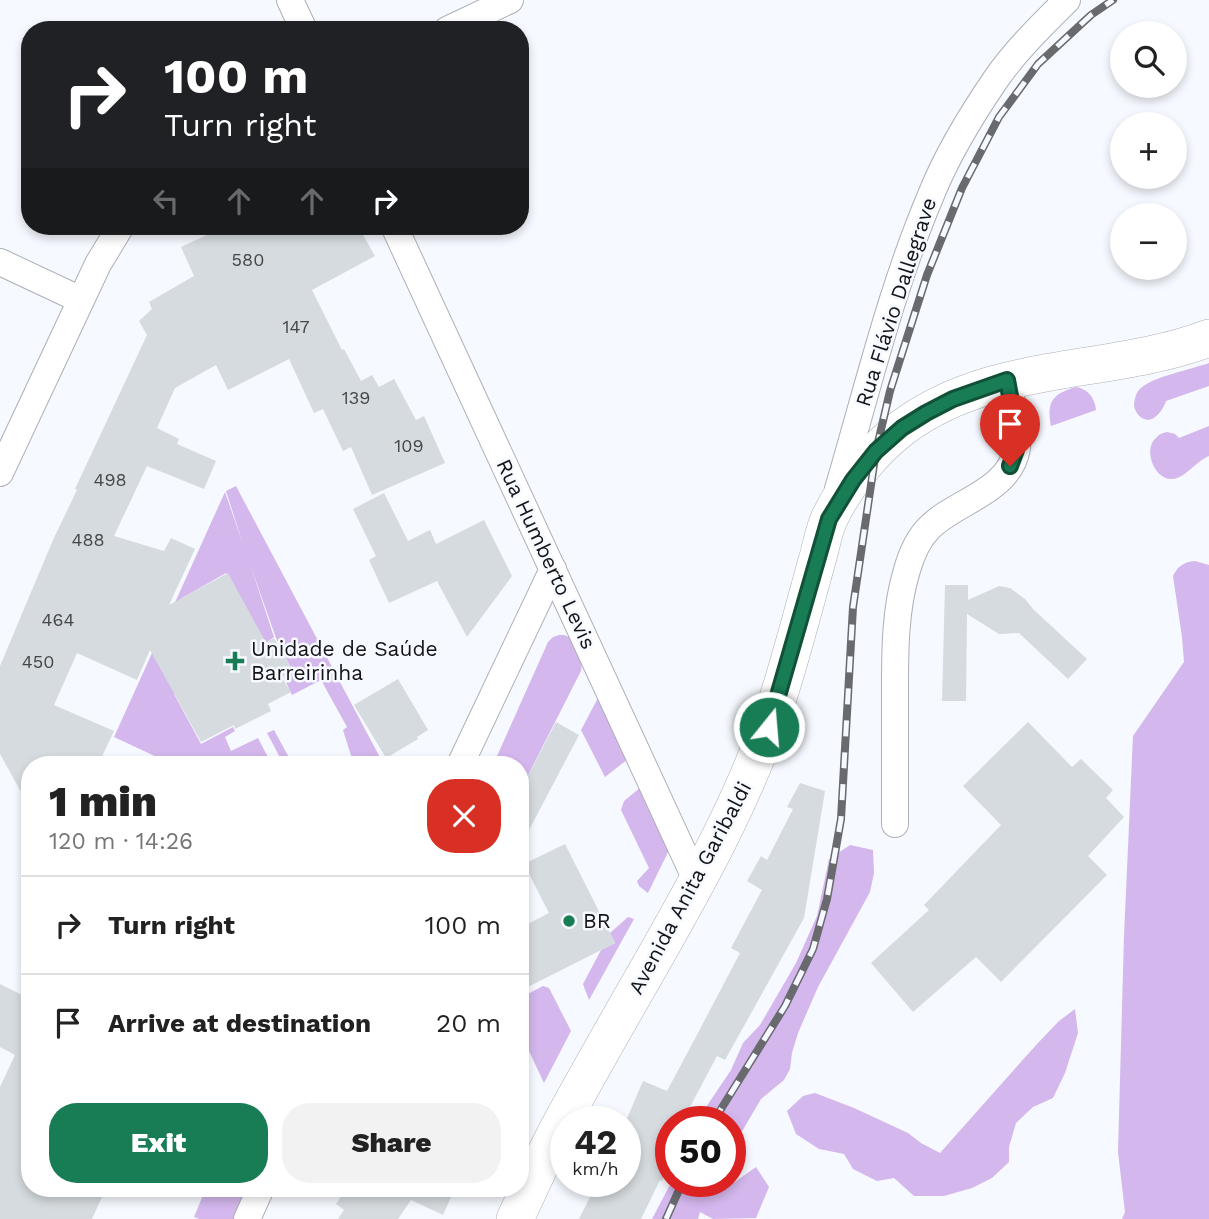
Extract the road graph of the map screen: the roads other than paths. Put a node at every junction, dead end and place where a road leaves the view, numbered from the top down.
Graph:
1 (290, 0) edge
2 (510, 0) edge
3 (1067, 0) edge
4 (300, 21) edge
5 (466, 21) edge
6 (116, 235) edge
7 (398, 235) edge
8 (0, 262) edge
9 (81, 300) junction
10 (1209, 338) edge
11 (1007, 380) junction
12 (0, 474) edge
13 (829, 519) junction
14 (553, 569) junction
15 (464, 756) edge
16 (895, 824) dead end
17 (697, 882) junction
18 (529, 1190) edge
19 (257, 1197) edge
20 (526, 1197) edge
21 (247, 1219) edge
22 (515, 1219) edge

1 - 4 street
2 - 5 street
3 - 13 street, Rua Flávio Dallegrave
6 - 9 street
7 - 14 street, Rua Humberto Levis
8 - 9 street
9 - 12 street
10 - 11 main road, Avenida Anita Garibaldi
11 - 13 main road, Avenida Anita Garibaldi
11 - 16 street
13 - 17 main road, Avenida Anita Garibaldi
14 - 15 street
14 - 17 street, Rua Humberto Levis
17 - 18 main road, Avenida Anita Garibaldi
19 - 21 street
20 - 22 main road, Avenida Anita Garibaldi

